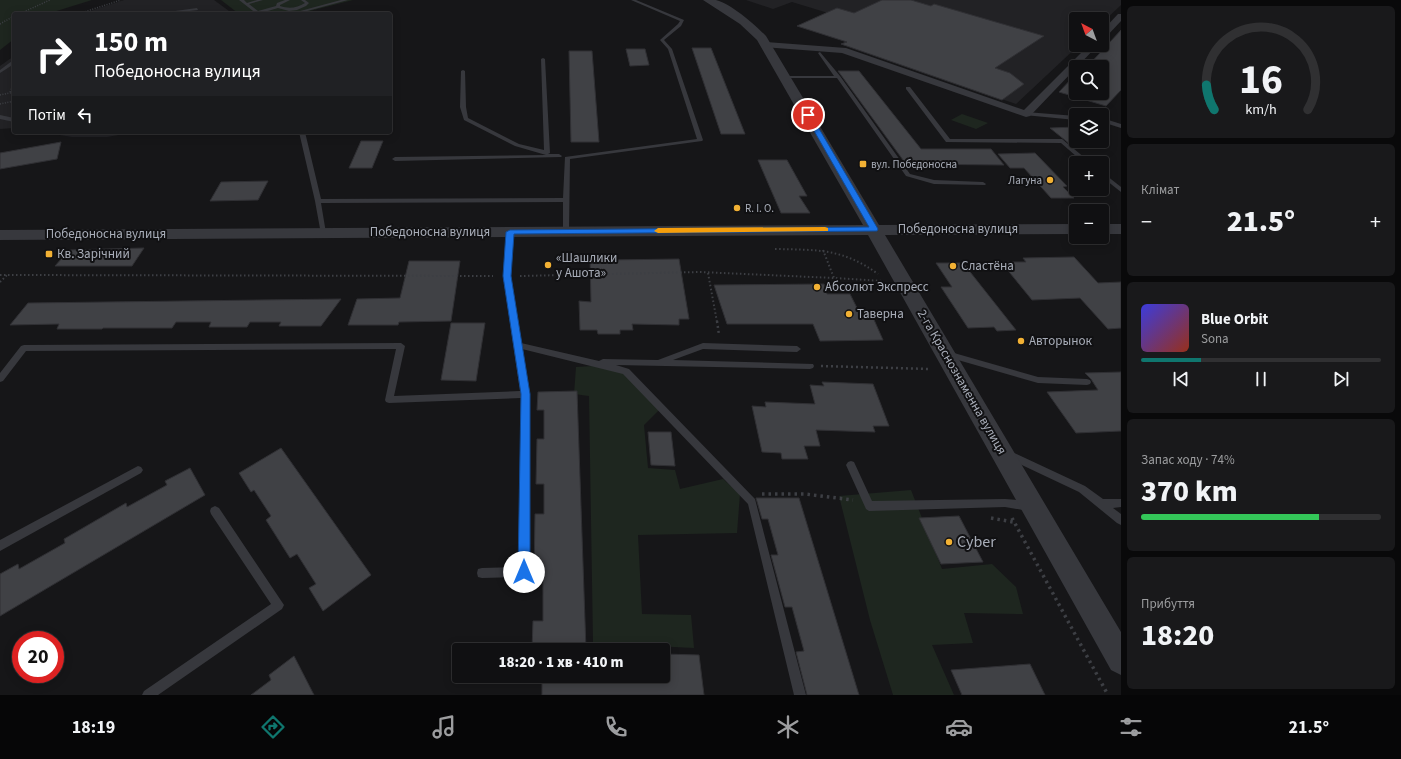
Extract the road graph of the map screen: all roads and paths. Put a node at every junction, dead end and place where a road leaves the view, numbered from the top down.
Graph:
1 (50, 0) edge
2 (121, 0) edge
3 (241, 0) edge
4 (261, 0) edge
5 (288, 0) edge
6 (304, 0) edge
7 (328, 0) edge
8 (346, 0) edge
9 (633, 0) edge
10 (708, 0) edge
11 (246, 4) junction
12 (278, 7) junction
13 (197, 8) dead end
14 (23, 12) edge
15 (84, 12) edge
16 (169, 12) edge
17 (258, 12) edge
18 (262, 12) edge
19 (299, 12) edge
20 (1121, 16) edge
21 (12, 17) edge
22 (0, 24) edge
23 (1109, 29) edge
24 (766, 45) junction
25 (1087, 52) edge
26 (820, 53) dead end
27 (543, 59) dead end
28 (12, 63) edge
29 (463, 71) dead end
30 (0, 72) edge
31 (785, 77) junction
32 (838, 77) junction
33 (12, 88) edge
34 (908, 88) dead end
35 (10, 92) joint
36 (0, 95) edge
37 (12, 101) edge
38 (0, 104) edge
39 (1026, 114) junction
40 (1069, 117) edge
41 (0, 118) edge
42 (12, 120) edge
43 (1109, 122) edge
44 (1121, 126) edge
45 (302, 134) edge
46 (547, 153) junction
47 (559, 156) junction
48 (1079, 156) edge
49 (567, 158) junction
50 (395, 159) dead end
51 (1109, 180) edge
52 (983, 184) dead end
53 (1121, 190) edge
54 (318, 200) junction
55 (567, 200) junction
56 (874, 229) junction
57 (1069, 229) edge
58 (1109, 229) edge
59 (1121, 229) edge
60 (566, 231) junction
61 (510, 232) junction
62 (323, 233) junction
63 (0, 235) edge
64 (775, 249) dead end
65 (823, 250) junction
66 (708, 273) junction
67 (0, 275) edge
68 (7, 275) junction
69 (507, 276) junction
70 (834, 278) junction
71 (883, 281) junction
72 (0, 282) edge
73 (885, 285) dead end
74 (518, 345) junction
75 (721, 346) junction
76 (797, 349) dead end
77 (946, 354) junction
78 (587, 362) junction
79 (926, 362) dead end
80 (657, 363) junction
81 (810, 366) joint
82 (930, 369) junction
83 (934, 375) dead end
84 (0, 379) edge
85 (1087, 382) dead end
86 (526, 394) junction
87 (1001, 450) junction
88 (851, 465) dead end
89 (138, 470) dead end
90 (1005, 503) junction
91 (1121, 503) edge
92 (1101, 504) junction
93 (1034, 507) junction
94 (216, 511) dead end
95 (1121, 520) edge
96 (0, 546) edge
97 (482, 573) dead end
98 (1121, 660) edge
99 (148, 695) edge
100 (800, 695) edge
101 (1108, 695) edge

1 - 14 path
2 - 15 path
3 - 11 lane
4 - 11 lane
5 - 12 lane
6 - 7 lane
6 - 12 lane
8 - 19 lane
9 - 49 lane
10 - 24 street, 2-га Краснознаменна вулиця
11 - 17 lane
12 - 18 lane
13 - 16 lane
20 - 23 street
21 - 22 path
24 - 31 street, 2-га Краснознаменна вулиця
24 - 39 street
25 - 39 street
26 - 32 lane
27 - 46 lane
28 - 30 lane
29 - 46 lane
31 - 32 lane
31 - 56 street, 2-га Краснознаменна вулиця
32 - 52 lane
33 - 35 path
34 - 48 lane
35 - 36 path
37 - 38 path
39 - 40 lane
41 - 42 lane
43 - 44 lane
45 - 54 lane
46 - 47 lane
47 - 49 lane
47 - 50 lane
49 - 55 lane
51 - 53 lane
54 - 55 lane
54 - 62 lane
55 - 60 lane
56 - 57 street, Победоносна вулиця
56 - 60 street, Победоносна вулиця
56 - 77 street, 2-га Краснознаменна вулиця
58 - 59 street
60 - 61 street, Победоносна вулиця
61 - 62 street, Победоносна вулиця
61 - 69 lane
62 - 63 street, Победоносна вулиця
64 - 65 path
65 - 70 path
65 - 71 path
66 - 69 path
66 - 70 path
66 - 75 path
67 - 68 path
68 - 69 path
68 - 72 path
69 - 74 lane
70 - 71 path
71 - 73 path
74 - 78 lane
74 - 86 lane
75 - 76 lane
75 - 80 lane
77 - 85 lane
77 - 87 street, 2-га Краснознаменна вулиця
78 - 80 lane
78 - 100 lane
79 - 82 path
80 - 81 lane
81 - 82 path
82 - 83 path
84 - 86 lane
86 - 97 lane
87 - 92 lane
87 - 93 street, 2-га Краснознаменна вулиця
88 - 90 lane
89 - 96 lane
90 - 93 lane
90 - 101 path
91 - 92 lane
92 - 95 lane
93 - 98 street, 2-га Краснознаменна вулиця
94 - 99 lane

